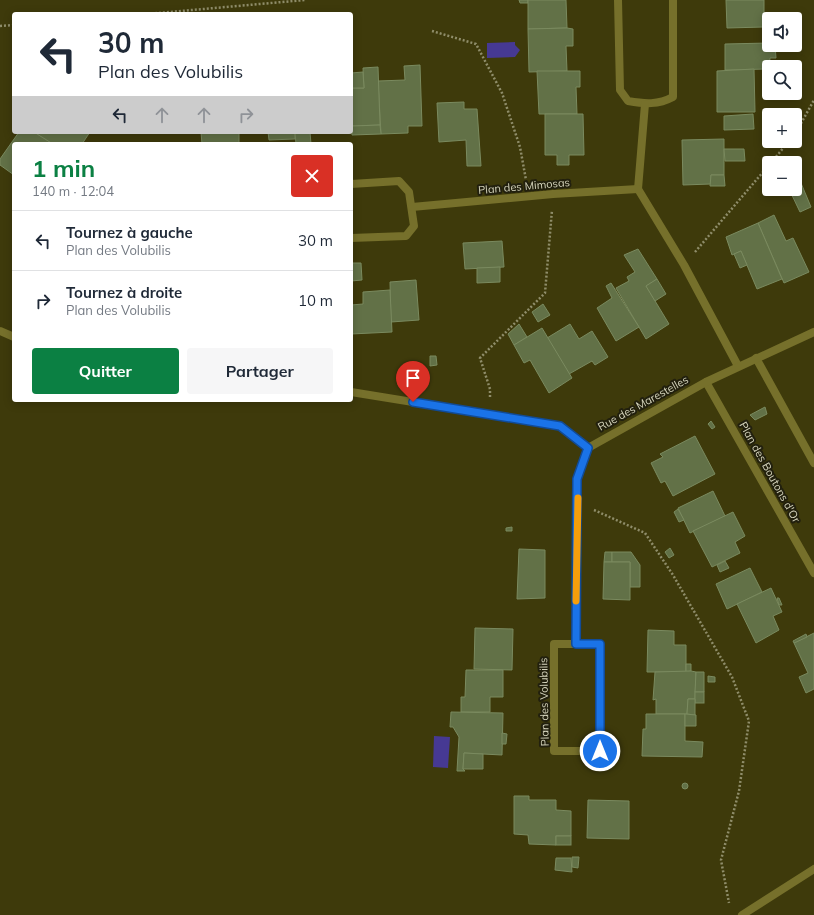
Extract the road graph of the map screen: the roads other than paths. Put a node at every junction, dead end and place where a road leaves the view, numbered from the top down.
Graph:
1 (618, 0) edge
2 (673, 0) edge
3 (644, 104) junction
4 (353, 184) edge
5 (638, 189) junction
6 (412, 207) junction
7 (353, 238) edge
8 (0, 330) edge
9 (814, 332) edge
10 (12, 336) edge
11 (756, 358) junction
12 (738, 366) junction
13 (706, 382) junction
14 (353, 392) edge
15 (588, 448) junction
16 (814, 463) edge
17 (814, 573) edge
18 (576, 644) junction
19 (814, 869) edge
20 (742, 915) edge

1 - 3 street
2 - 3 street
3 - 5 street
4 - 6 street
5 - 6 street, Plan des Mimosas
5 - 12 street
6 - 7 street
8 - 10 street
9 - 11 street, Rue des Marestelles
11 - 12 street, Rue des Marestelles
11 - 16 street
12 - 13 street, Rue des Marestelles
13 - 15 street, Rue des Marestelles
13 - 17 street, Plan des Boutons d'Or
14 - 15 street
15 - 18 street
18 - 18 street, Plan des Volubilis
19 - 20 street

